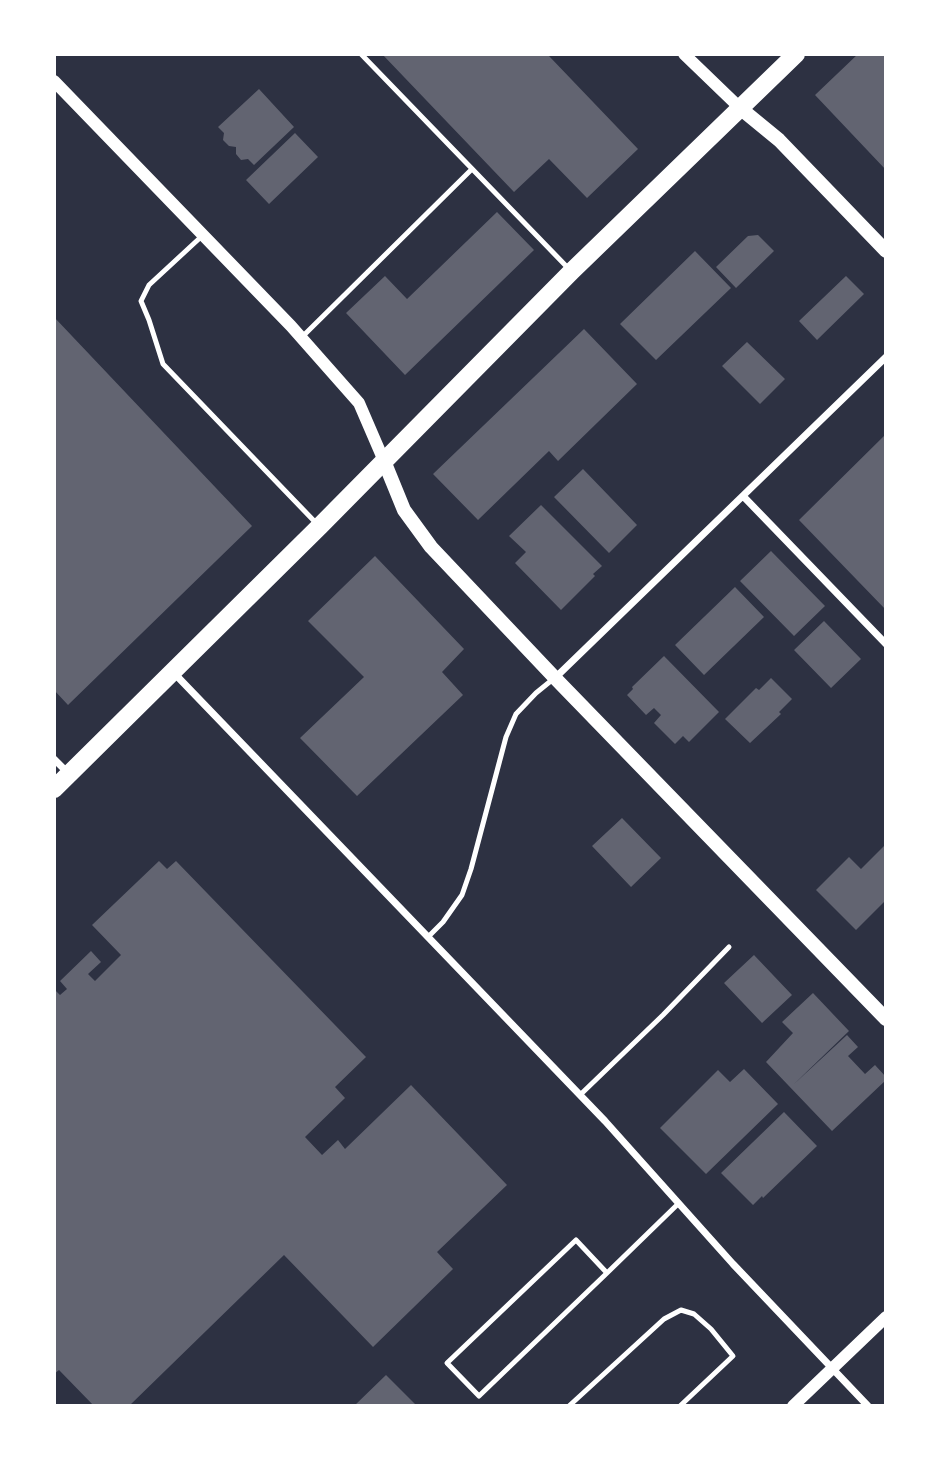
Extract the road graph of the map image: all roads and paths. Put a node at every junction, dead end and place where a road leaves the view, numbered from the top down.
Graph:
1 (361, 54) edge
2 (684, 54) edge
3 (796, 54) edge
4 (54, 81) edge
5 (740, 108) junction
6 (472, 169) junction
7 (202, 235) junction
8 (886, 251) edge
9 (571, 272) junction
10 (301, 338) junction
11 (886, 357) edge
12 (384, 461) junction
13 (743, 496) junction
14 (320, 526) junction
15 (886, 644) edge
16 (173, 672) junction
17 (555, 678) junction
18 (54, 759) edge
19 (69, 774) junction
20 (54, 789) edge
21 (428, 937) junction
22 (729, 947) dead end
23 (886, 1019) edge
24 (580, 1095) junction
25 (679, 1203) junction
26 (607, 1273) junction
27 (886, 1317) edge
28 (832, 1368) junction
29 (569, 1406) edge
30 (680, 1406) edge
31 (793, 1406) edge
32 (868, 1406) edge

1 - 6 lane
2 - 5 street
3 - 5 main road
4 - 7 street
5 - 8 main road
5 - 9 main road
6 - 9 lane
6 - 10 lane
7 - 10 street
7 - 14 lane
9 - 12 main road
10 - 12 street
11 - 13 street
12 - 14 main road
12 - 17 main road
13 - 15 street
13 - 17 street
14 - 16 main road
16 - 19 main road
16 - 21 street
17 - 21 lane
17 - 23 main road
18 - 19 street
19 - 20 main road
21 - 24 street
22 - 24 lane
24 - 25 street
25 - 26 lane
25 - 28 street
26 - 26 lane
27 - 28 street
28 - 31 street
28 - 32 street
29 - 30 lane

